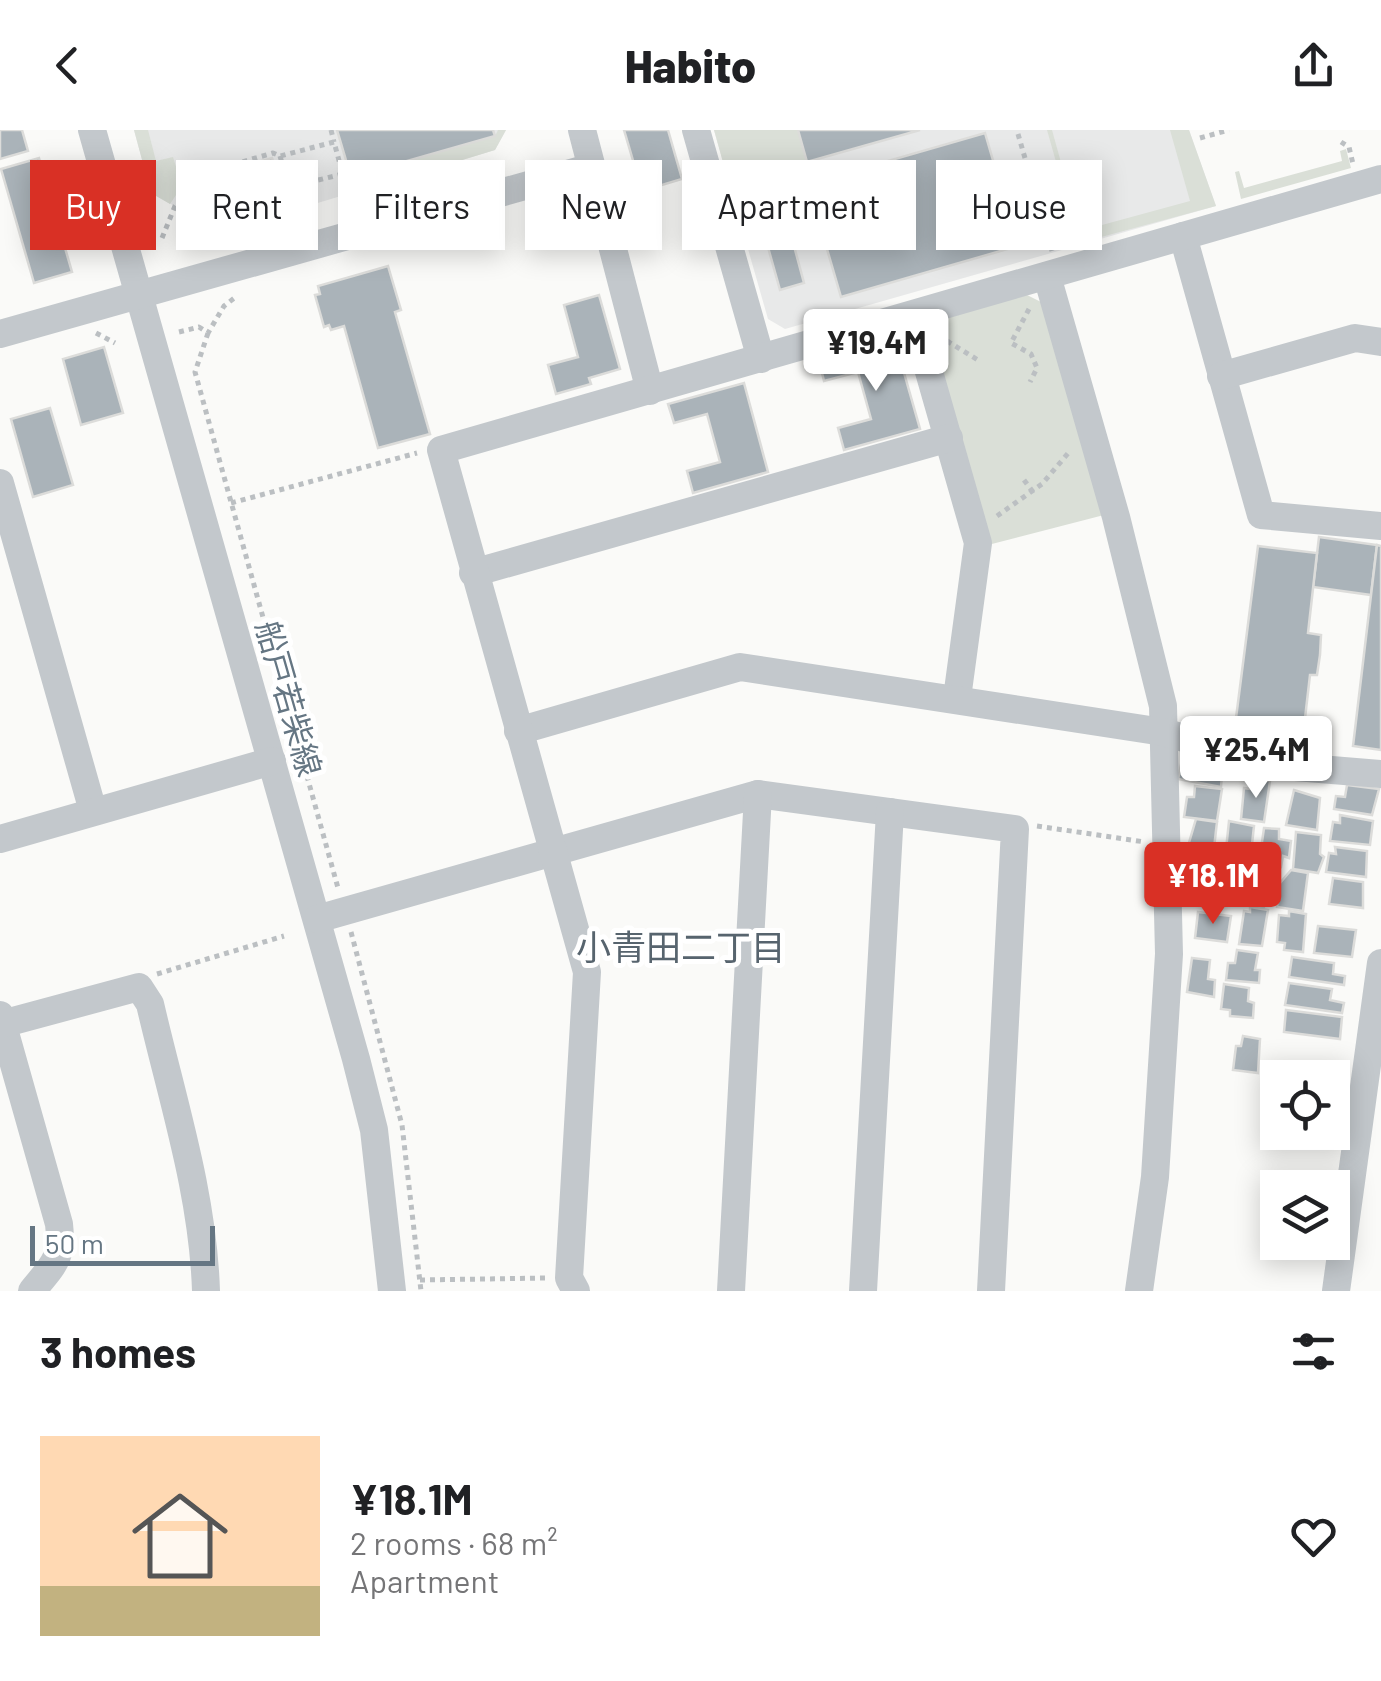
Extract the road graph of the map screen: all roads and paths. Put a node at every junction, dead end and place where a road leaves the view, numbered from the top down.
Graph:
1 (92, 130) edge
2 (331, 130) edge
3 (582, 130) edge
4 (696, 130) edge
5 (1229, 130) edge
6 (1018, 134) dead end
7 (1200, 138) dead end
8 (334, 142) junction
9 (1341, 142) dead end
10 (280, 156) junction
11 (281, 160) edge
12 (338, 160) edge
13 (590, 160) edge
14 (1368, 176) edge
15 (525, 185) edge
16 (1182, 236) junction
17 (162, 238) dead end
18 (611, 250) edge
19 (1051, 268) junction
20 (246, 292) dead end
21 (141, 295) junction
22 (912, 316) junction
23 (179, 332) dead end
24 (208, 333) junction
25 (0, 334) edge
26 (1381, 342) edge
27 (760, 359) junction
28 (1221, 376) junction
29 (1030, 382) dead end
30 (650, 391) junction
31 (949, 438) junction
32 (1094, 438) junction
33 (441, 450) junction
34 (1024, 480) dead end
35 (0, 483) edge
36 (1033, 492) junction
37 (232, 503) junction
38 (1381, 526) edge
39 (974, 530) junction
40 (473, 573) junction
41 (958, 698) junction
42 (518, 731) junction
43 (1163, 732) junction
44 (272, 761) junction
45 (1381, 774) edge
46 (758, 794) junction
47 (93, 811) junction
48 (890, 812) junction
49 (1015, 830) junction
50 (0, 839) edge
51 (1167, 845) junction
52 (551, 853) junction
53 (344, 912) junction
54 (317, 919) junction
55 (284, 936) dead end
56 (1380, 972) edge
57 (140, 987) junction
58 (1, 1020) edge
59 (420, 1280) dead end
60 (572, 1284) edge
61 (32, 1291) edge
62 (206, 1291) edge
63 (392, 1291) edge
64 (731, 1291) edge
65 (863, 1291) edge
66 (991, 1291) edge
67 (1139, 1291) edge
68 (1336, 1291) edge

1 - 21 street, 船戸若柴線
2 - 8 path
3 - 13 street
4 - 27 street
5 - 7 path
6 - 19 path
8 - 10 path
8 - 12 path
9 - 14 path
10 - 11 path
10 - 17 path
14 - 16 street
15 - 21 street
16 - 19 street
16 - 28 street
18 - 30 street
19 - 22 street
19 - 29 path
19 - 32 street
20 - 24 path
21 - 25 street
21 - 44 street, 船戸若柴線
22 - 27 street
22 - 31 street
23 - 24 path
24 - 37 path
26 - 28 street
27 - 30 street
28 - 38 street
30 - 33 street
31 - 39 street
31 - 40 street
32 - 36 path
32 - 43 street
33 - 37 path
33 - 40 street
34 - 36 path
35 - 47 street
36 - 39 path
37 - 53 path
39 - 41 street
40 - 42 street
41 - 42 street
41 - 43 street
42 - 52 street
43 - 45 street
43 - 51 street
44 - 47 street
44 - 54 street, 船戸若柴線
46 - 48 street
46 - 52 street
46 - 64 street
47 - 50 street
48 - 49 street
48 - 65 street
49 - 51 path
49 - 66 street
51 - 67 street
52 - 53 street
52 - 60 street
53 - 54 street
54 - 63 street, 船戸若柴線
55 - 57 path
56 - 68 street
57 - 58 street
57 - 62 street
58 - 61 street
59 - 60 path

